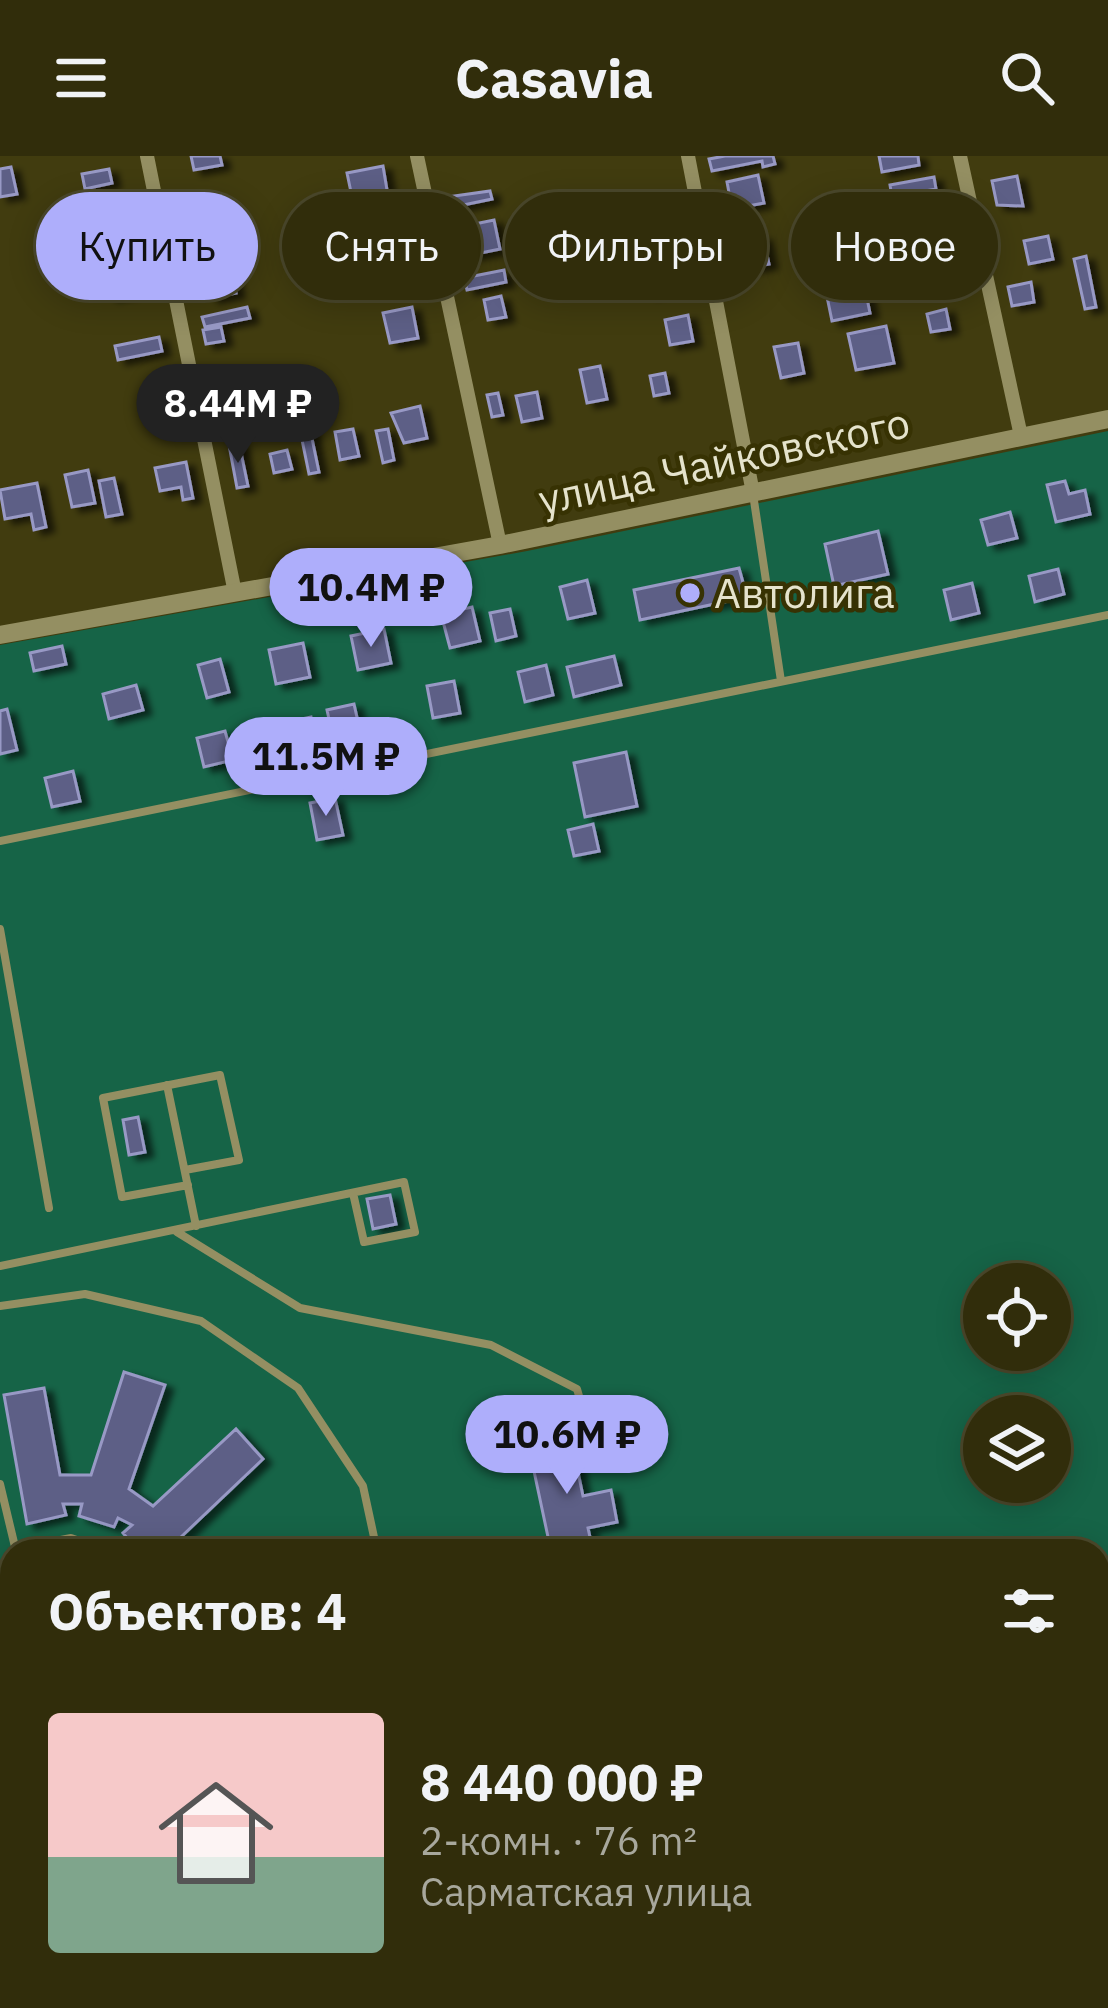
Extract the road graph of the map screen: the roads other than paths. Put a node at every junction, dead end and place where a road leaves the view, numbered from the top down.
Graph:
1 (147, 156) edge
2 (417, 156) edge
3 (688, 156) edge
4 (960, 156) edge
5 (1108, 419) edge
6 (1021, 436) junction
7 (753, 493) junction
8 (500, 545) junction
9 (235, 593) junction
10 (1108, 615) edge
11 (0, 635) edge
12 (781, 682) junction
13 (0, 841) edge
14 (0, 929) edge
15 (167, 1085) junction
16 (185, 1170) junction
17 (188, 1184) junction
18 (353, 1192) junction
19 (49, 1208) dead end
20 (196, 1226) junction
21 (176, 1231) junction
22 (0, 1266) edge
23 (0, 1306) edge
24 (593, 1444) dead end
25 (0, 1484) edge
26 (12, 1539) edge
27 (374, 1539) edge

1 - 9 street
2 - 8 street
3 - 7 street
4 - 6 street
5 - 6 street, улица Чайковского
6 - 7 street, улица Чайковского
7 - 8 street, улица Чайковского
7 - 12 lane
8 - 9 street, улица Чайковского
9 - 11 street, улица Чайковского
10 - 12 lane
12 - 13 lane
14 - 19 lane
15 - 16 lane
15 - 16 lane
15 - 17 lane
16 - 17 lane
17 - 20 lane
18 - 18 lane
18 - 20 lane
20 - 21 lane
21 - 22 lane
21 - 24 lane
23 - 27 lane
25 - 26 lane

